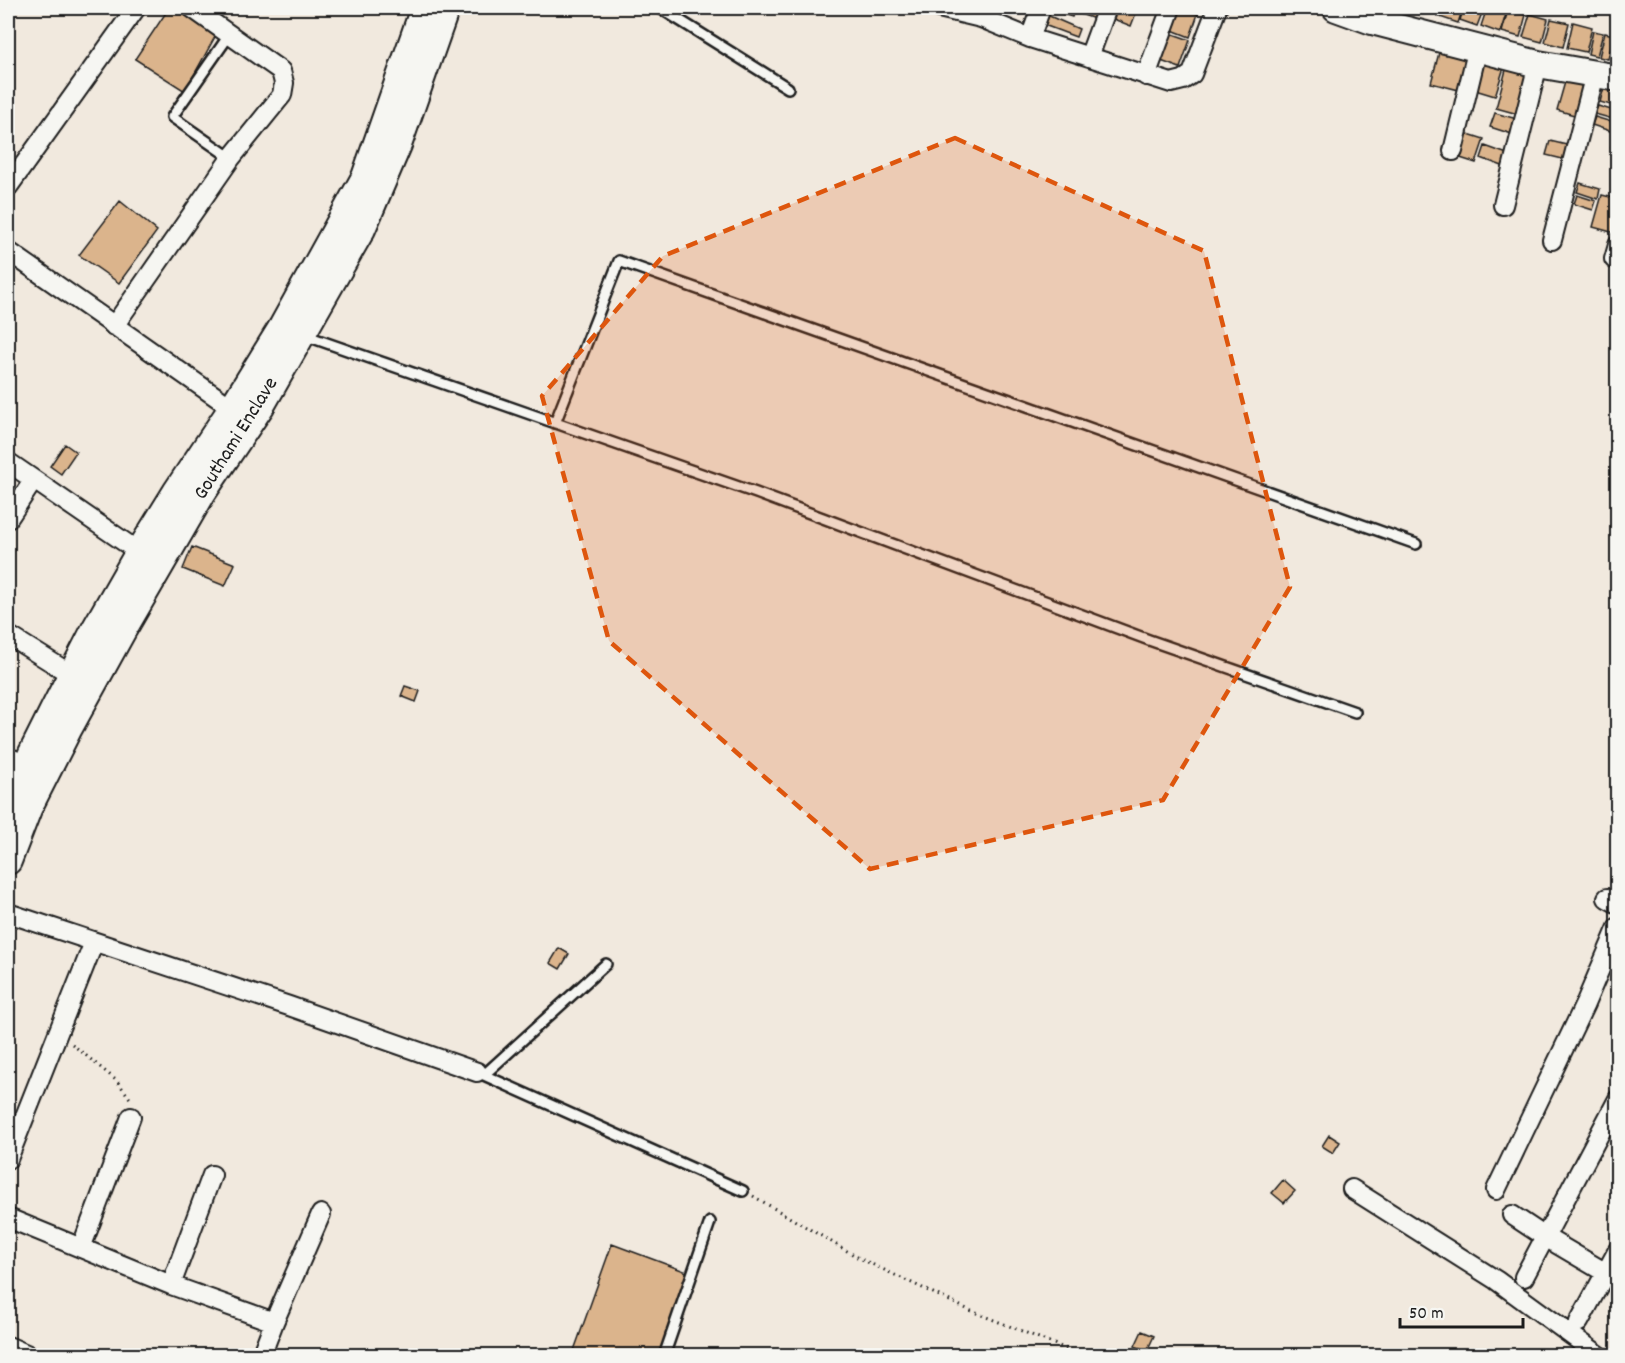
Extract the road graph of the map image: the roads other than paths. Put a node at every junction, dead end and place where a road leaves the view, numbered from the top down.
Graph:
1 (136, 8) edge
2 (192, 8) edge
3 (424, 8) edge
4 (446, 8) edge
5 (660, 8) edge
6 (939, 8) edge
7 (1041, 8) edge
8 (1107, 8) edge
9 (1171, 8) edge
10 (1217, 8) edge
11 (1336, 8) edge
12 (983, 13) edge
13 (230, 34) junction
14 (1030, 38) junction
15 (1478, 47) junction
16 (1089, 57) junction
17 (1538, 64) junction
18 (1146, 75) junction
19 (1606, 76) edge
20 (788, 88) dead end
21 (1453, 151) dead end
22 (231, 158) junction
23 (8, 187) edge
24 (1503, 205) dead end
25 (1552, 240) dead end
26 (8, 251) edge
27 (114, 326) junction
28 (302, 334) junction
29 (242, 414) junction
30 (555, 423) junction
31 (8, 462) edge
32 (33, 481) junction
33 (8, 519) edge
34 (1416, 544) dead end
35 (139, 552) junction
36 (8, 635) edge
37 (72, 675) junction
38 (1355, 712) dead end
39 (17, 761) edge
40 (10, 797) edge
41 (8, 861) edge
42 (8, 913) edge
43 (1617, 927) edge
44 (94, 942) junction
45 (606, 964) dead end
46 (481, 1073) junction
47 (1617, 1099) edge
48 (131, 1117) road end
49 (8, 1159) edge
50 (212, 1175) dead end
51 (1352, 1189) dead end
52 (1496, 1190) dead end
53 (743, 1191) road end
54 (321, 1214) dead end
55 (1512, 1215) dead end
56 (8, 1218) edge
57 (710, 1222) dead end
58 (1545, 1238) junction
59 (81, 1248) junction
60 (1617, 1250) edge
61 (1612, 1276) edge
62 (1524, 1277) dead end
63 (171, 1285) junction
64 (274, 1322) junction
65 (1579, 1322) dead end
66 (8, 1346) edge
67 (31, 1356) edge
68 (261, 1356) edge
69 (664, 1356) edge
70 (1599, 1356) edge

1 - 23 street
2 - 13 street
3 - 29 street, Gouthami Enclave
4 - 28 street, Gouthami Enclave
5 - 20 lane
6 - 12 street
7 - 14 street
8 - 16 street
9 - 18 street
10 - 18 street
11 - 15 street
12 - 14 street
13 - 22 street
13 - 22 lane
14 - 16 street
15 - 17 street
15 - 21 street
16 - 18 street
17 - 19 street
17 - 24 street
19 - 25 street
22 - 27 street
26 - 27 street
27 - 29 street
28 - 29 street, Gouthami Enclave
28 - 30 lane
29 - 35 street, Gouthami Enclave
29 - 41 street, Gouthami Enclave
30 - 34 lane
30 - 38 lane
31 - 32 street
32 - 33 street
32 - 35 street
35 - 37 street, Gouthami Enclave
36 - 37 street
37 - 39 street, Gouthami Enclave
39 - 40 street, Gouthami Enclave
42 - 44 street
43 - 52 street
44 - 46 street
44 - 49 street
45 - 46 lane
46 - 53 lane
47 - 58 street
48 - 59 street
50 - 63 street
51 - 70 street
54 - 64 street
55 - 58 street
56 - 59 street
57 - 69 lane
58 - 61 street
58 - 62 street
59 - 63 street
60 - 61 street
61 - 65 street
63 - 64 street
64 - 68 street
66 - 67 street

